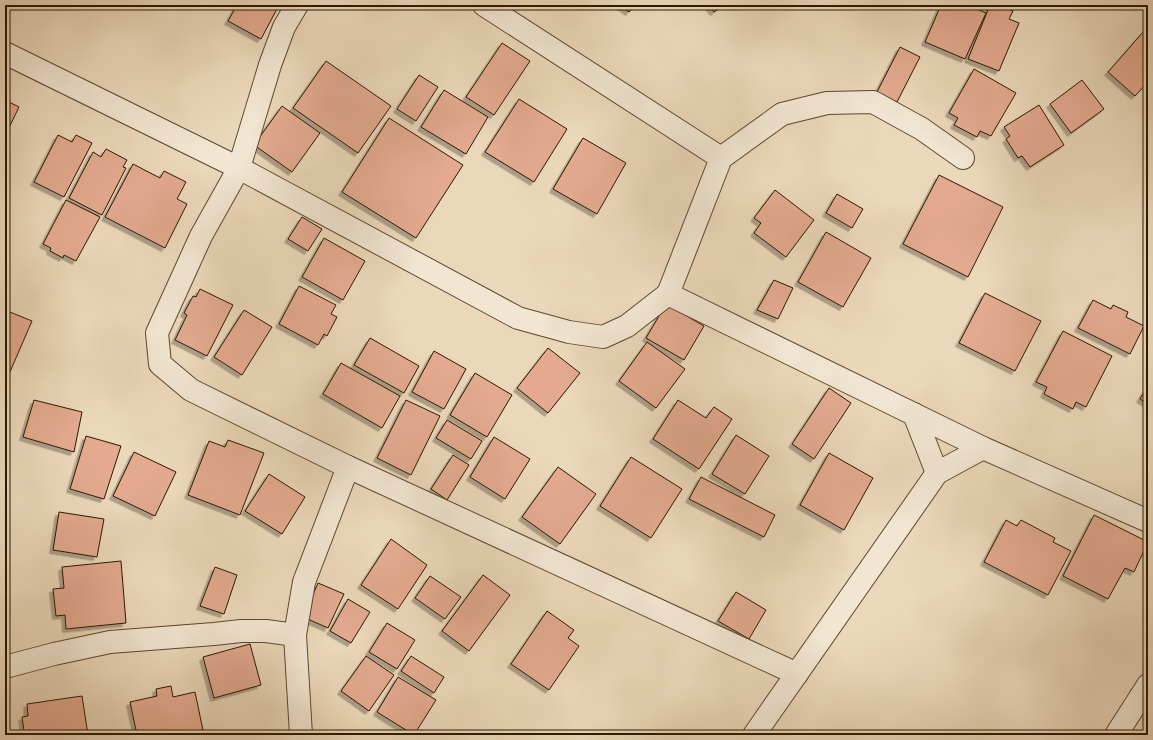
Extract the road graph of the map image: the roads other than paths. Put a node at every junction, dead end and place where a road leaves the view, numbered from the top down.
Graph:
1 (297, 5) edge
2 (484, 5) edge
3 (5, 53) edge
4 (721, 158) junction
5 (963, 158) dead end
6 (239, 168) junction
7 (668, 294) junction
8 (914, 414) junction
9 (983, 448) junction
10 (348, 467) junction
11 (937, 473) junction
12 (1148, 521) edge
13 (295, 635) junction
14 (5, 667) edge
15 (797, 674) junction
16 (1148, 685) edge
17 (301, 735) edge
18 (754, 735) edge
19 (1116, 735) edge

1 - 6 street
2 - 4 street
3 - 6 street
4 - 5 street
4 - 7 street
6 - 7 street
6 - 10 street
7 - 8 street
8 - 9 street
8 - 11 street
9 - 11 street
9 - 12 street
10 - 13 street
10 - 15 street
11 - 15 street
13 - 14 street
13 - 17 street
15 - 18 street
16 - 19 street

